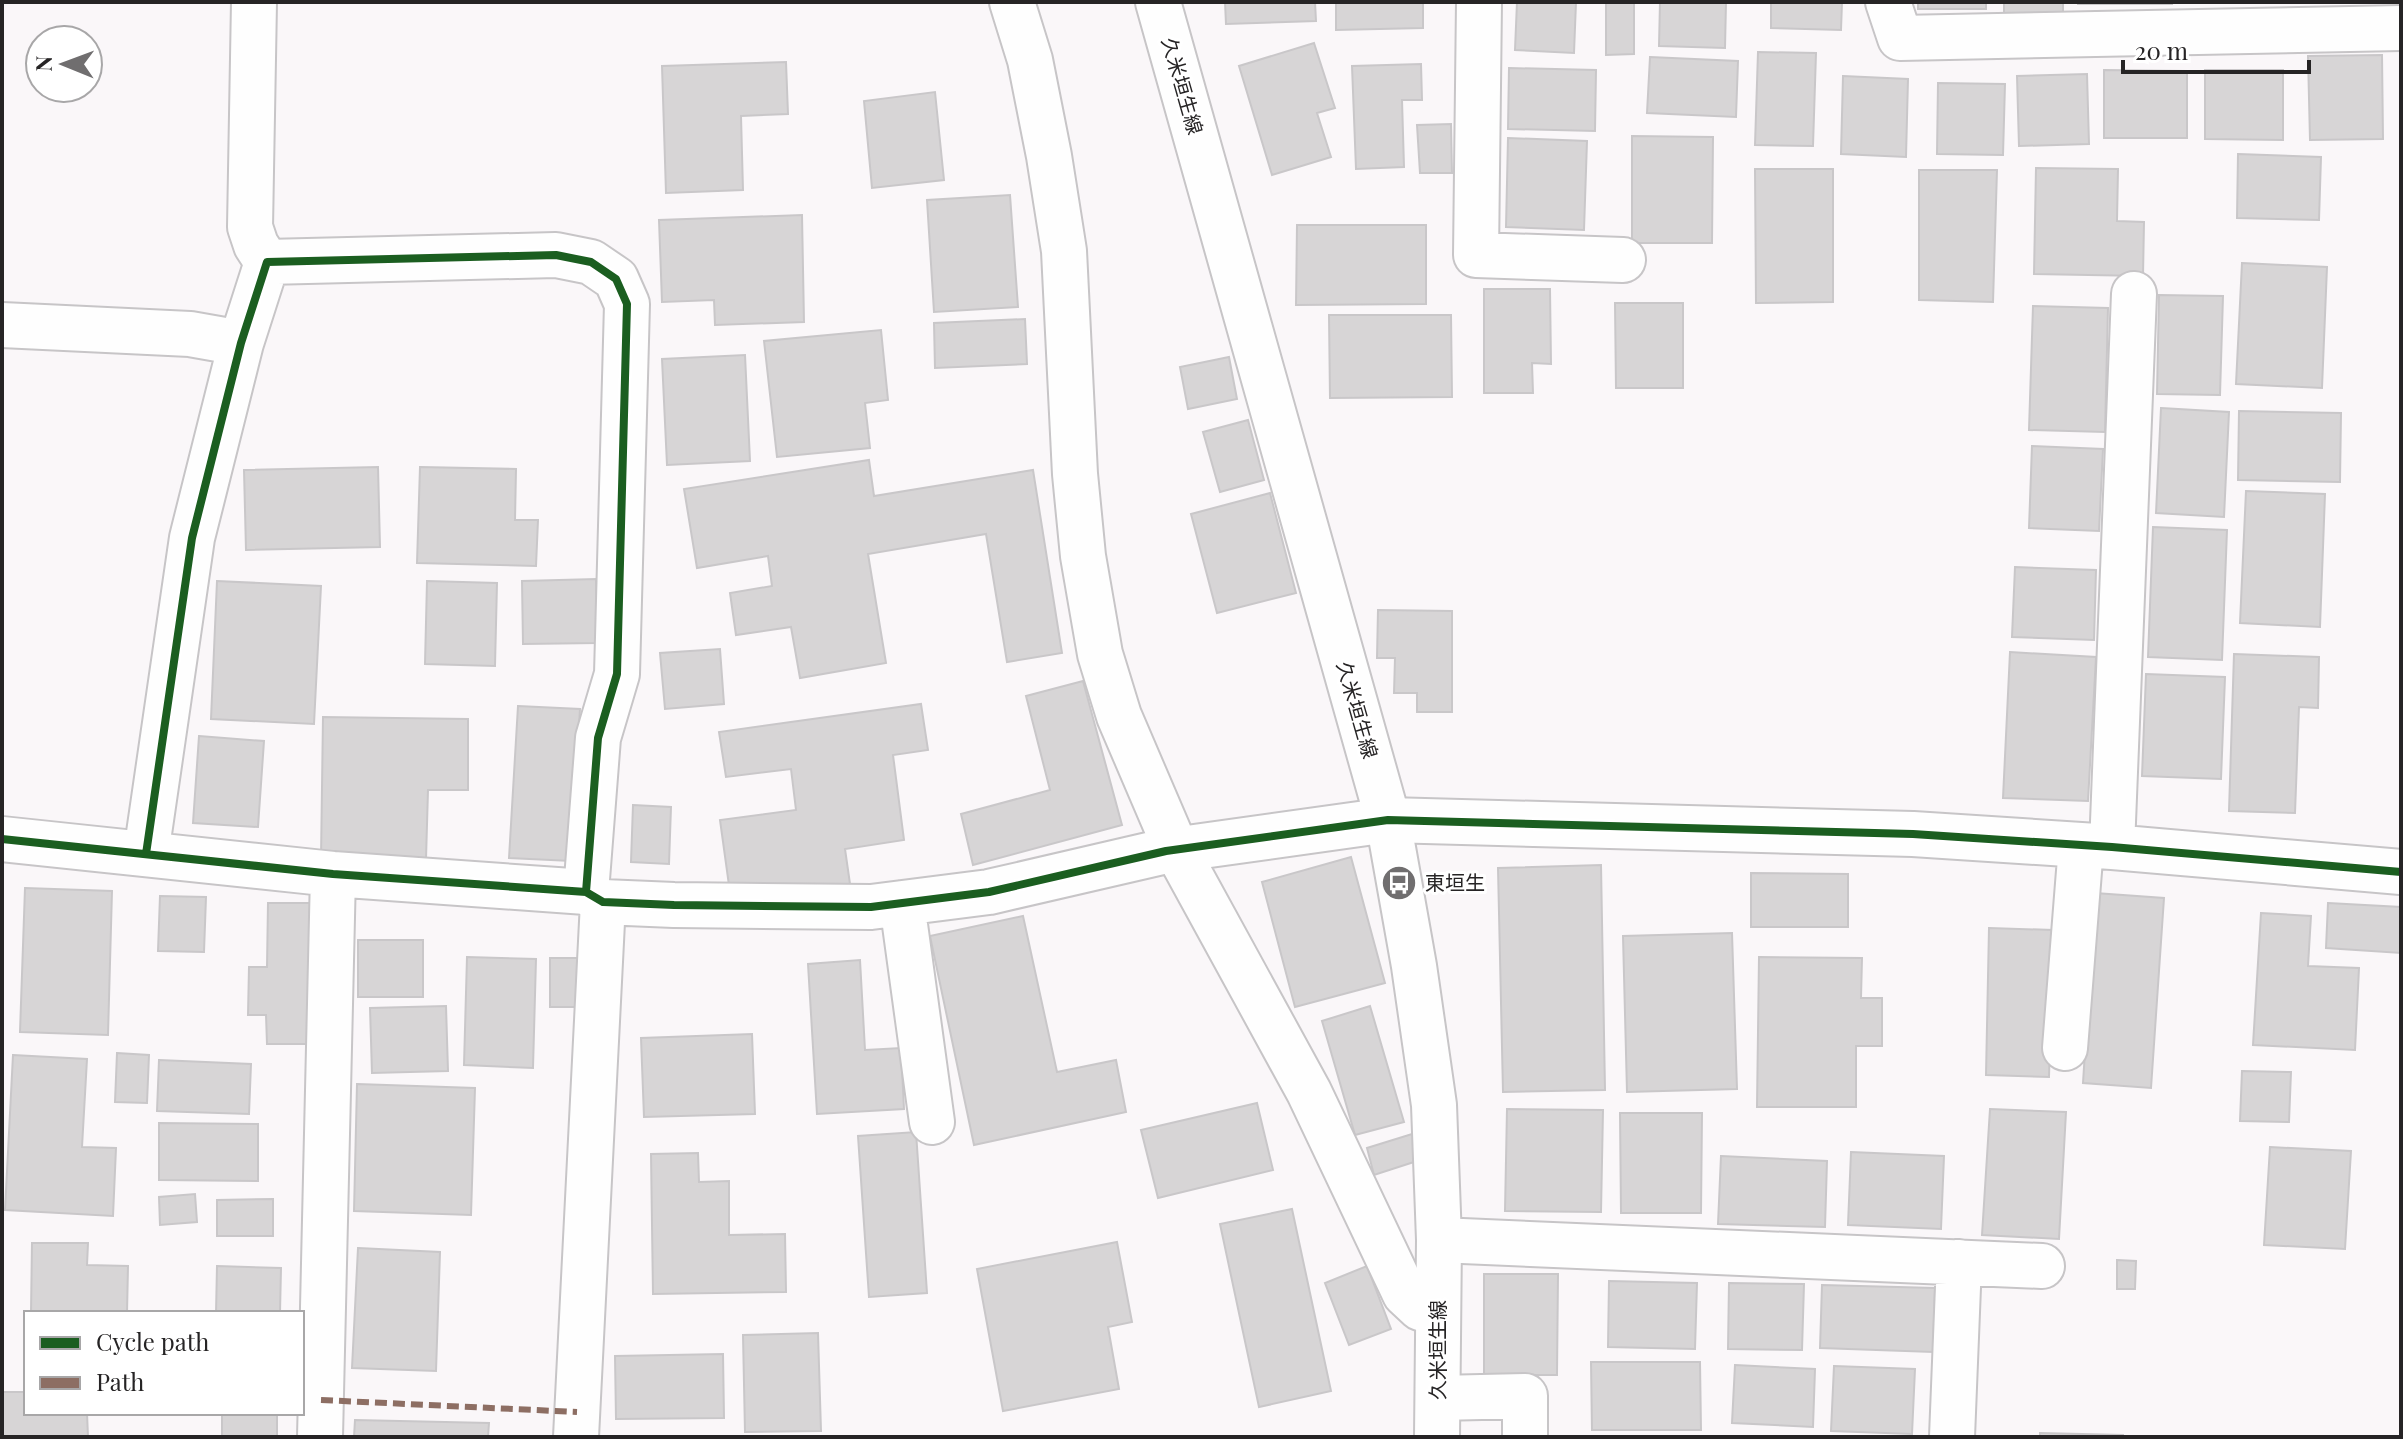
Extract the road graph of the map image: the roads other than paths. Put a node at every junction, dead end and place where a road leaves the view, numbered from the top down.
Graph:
1 (254, 2) edge
2 (1012, 2) edge
3 (1158, 2) edge
4 (1479, 2) edge
5 (1888, 2) edge
6 (2401, 28) edge
7 (1623, 260) dead end
8 (267, 262) junction
9 (2134, 294) dead end
10 (2, 325) edge
11 (241, 343) junction
12 (1388, 820) junction
13 (2, 839) edge
14 (2097, 847) junction
15 (1176, 849) junction
16 (146, 854) junction
17 (2401, 872) edge
18 (333, 874) junction
19 (595, 897) junction
20 (902, 903) junction
21 (2065, 1048) dead end
22 (932, 1122) dead end
23 (1439, 1240) junction
24 (1959, 1262) junction
25 (2042, 1266) dead end
26 (1438, 1314) junction
27 (1437, 1417) edge
28 (320, 1437) edge
29 (576, 1437) edge
30 (1525, 1437) edge
31 (1952, 1437) edge

1 - 8 street
2 - 15 street
3 - 12 street, 久米垣生線
4 - 7 street
5 - 6 street
8 - 11 street
8 - 19 street
9 - 14 street
10 - 11 street
11 - 16 street
12 - 14 street
12 - 15 street
12 - 23 street, 久米垣生線
13 - 16 street
14 - 17 street
14 - 21 street
15 - 20 street
15 - 26 street
16 - 18 street
18 - 19 street
18 - 28 street
19 - 20 street
19 - 29 street
20 - 22 street
23 - 24 street
23 - 26 street, 久米垣生線
24 - 25 street
24 - 31 street
26 - 27 street, 久米垣生線
27 - 30 street

